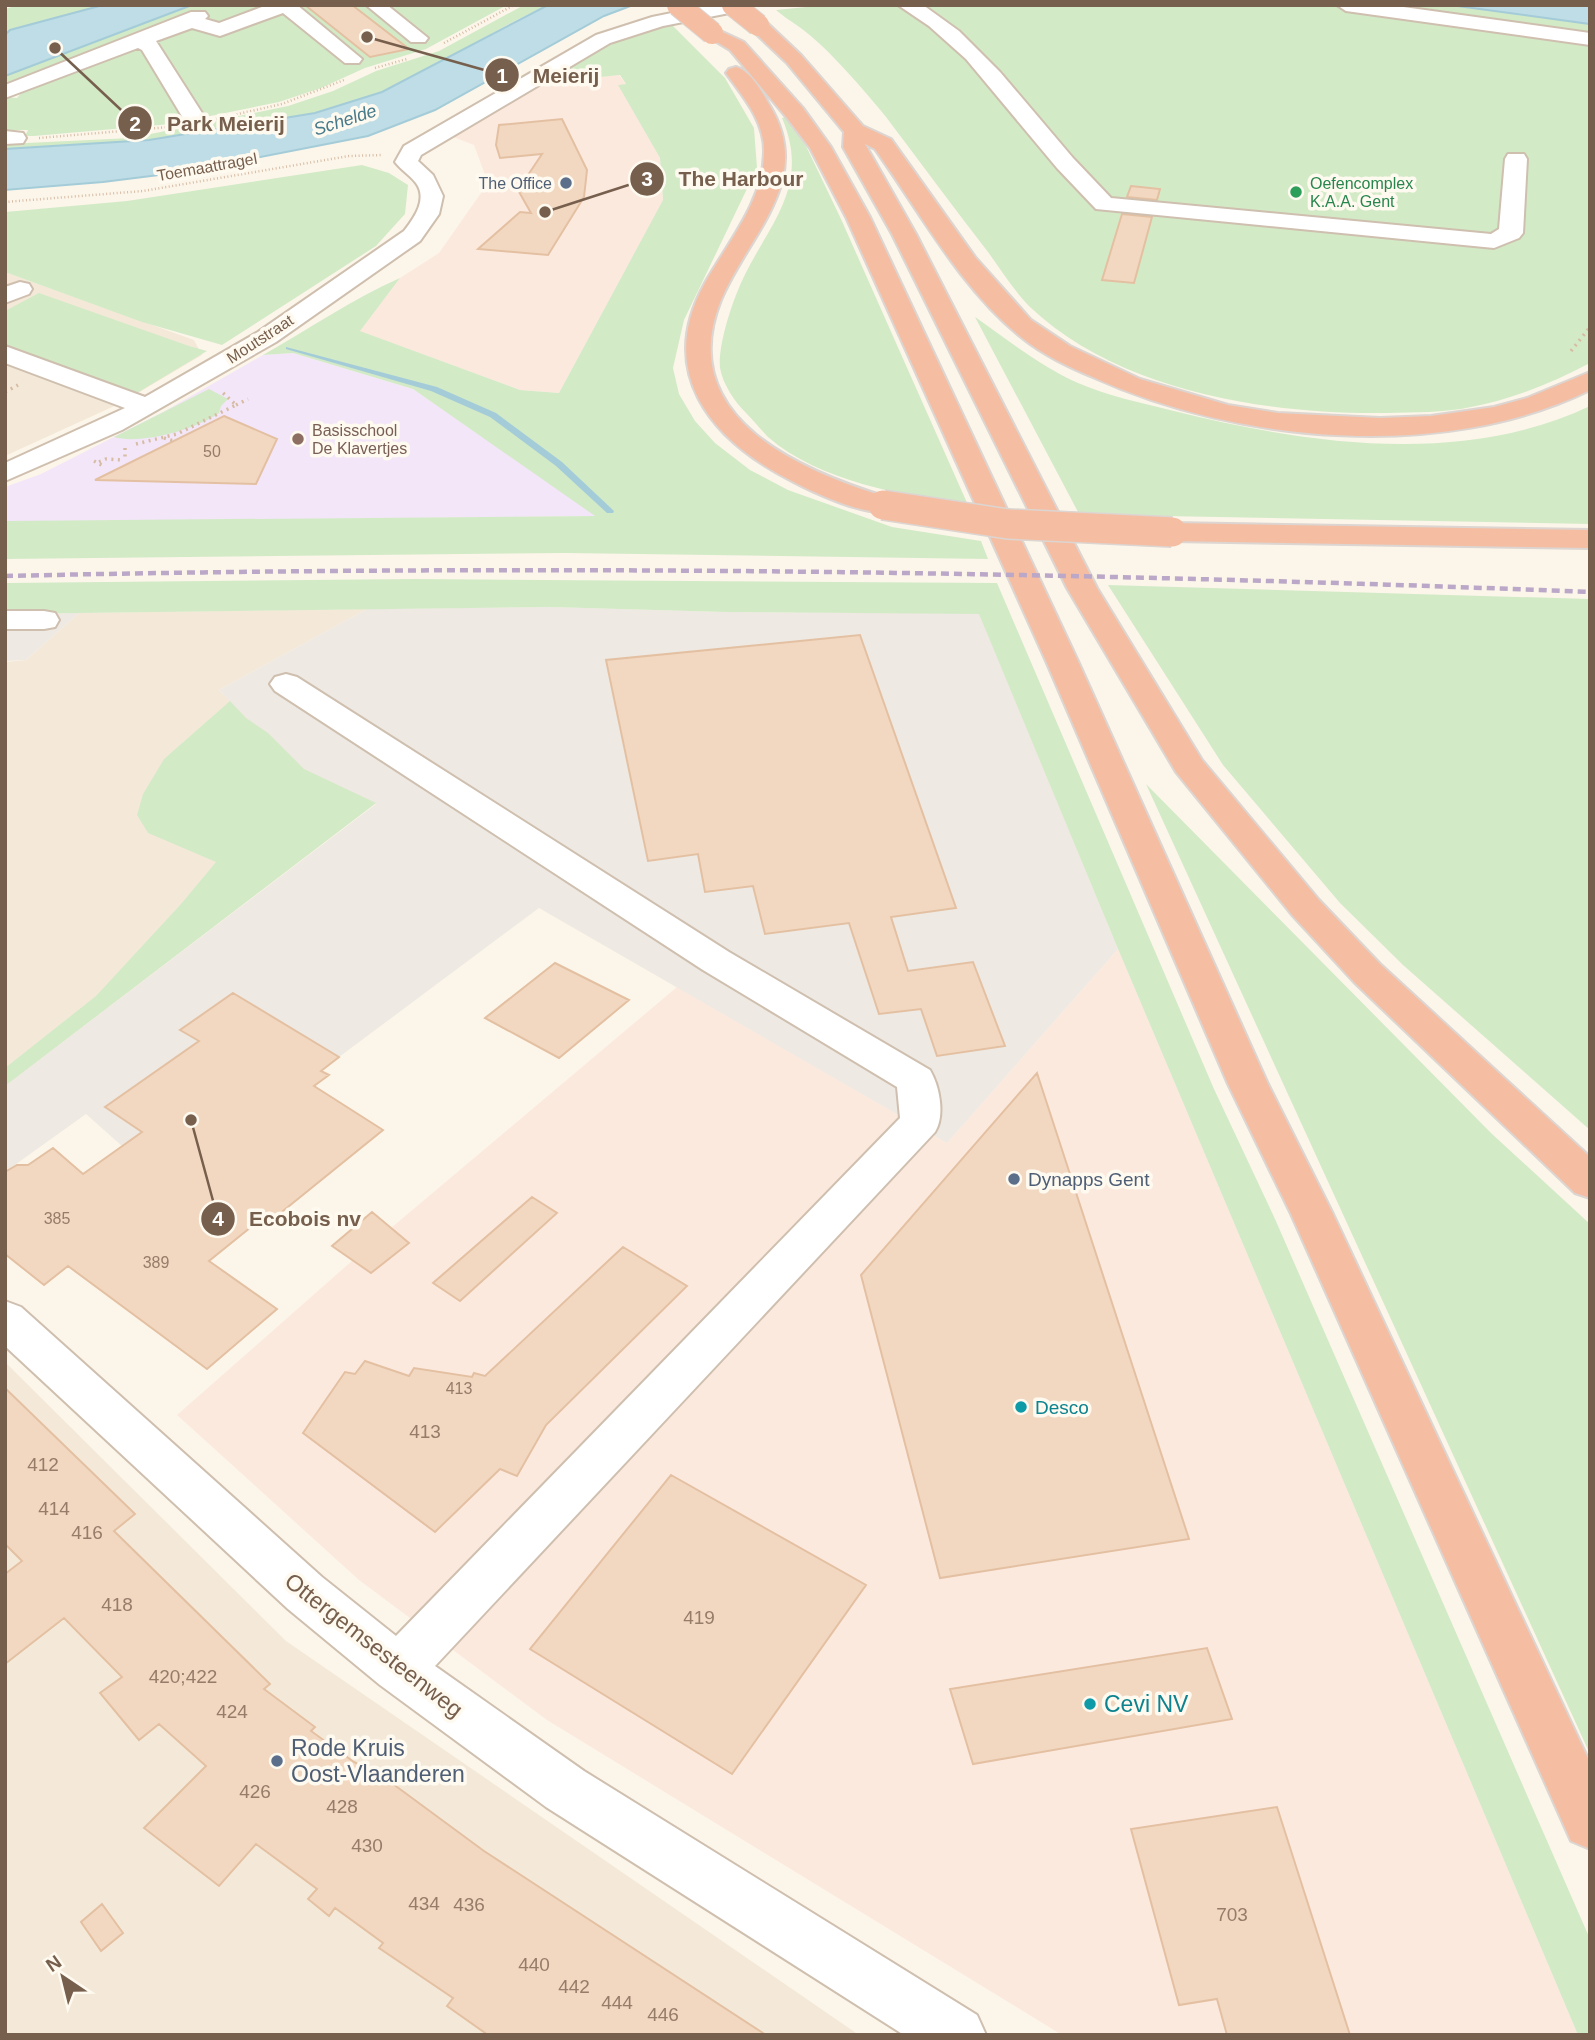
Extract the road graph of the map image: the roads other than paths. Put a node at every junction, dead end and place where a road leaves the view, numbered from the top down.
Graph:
1 (285, 5) edge
2 (375, 5) edge
3 (678, 5) edge
4 (733, 5) edge
5 (743, 5) edge
6 (907, 5) edge
7 (1346, 5) edge
8 (712, 33) junction
9 (1590, 39) edge
10 (136, 41) junction
11 (416, 47) road end
12 (351, 68) road end
13 (191, 113) dead end
14 (12, 114) edge
15 (855, 131) junction
16 (1516, 159) dead end
17 (5, 354) edge
18 (1590, 380) edge
19 (145, 406) junction
20 (5, 472) edge
21 (1589, 539) edge
22 (5, 620) edge
23 (44, 620) dead end
24 (286, 684) dead end
25 (1590, 1182) edge
26 (5, 1319) edge
27 (398, 1669) junction
28 (1590, 1823) edge
29 (957, 2035) edge

1 - 10 street
1 - 12 street
2 - 11 street
3 - 8 highway, bridge
4 - 15 highway, bridge
5 - 19 street, Moutstraat
6 - 16 street
7 - 9 street
8 - 21 highway, bridge
8 - 28 highway
10 - 13 street
10 - 14 street
15 - 18 highway
15 - 25 highway
17 - 19 street
19 - 20 street, Moutstraat
22 - 23 street
24 - 27 street
26 - 27 street, Ottergemsesteenweg
27 - 29 street, Ottergemsesteenweg

